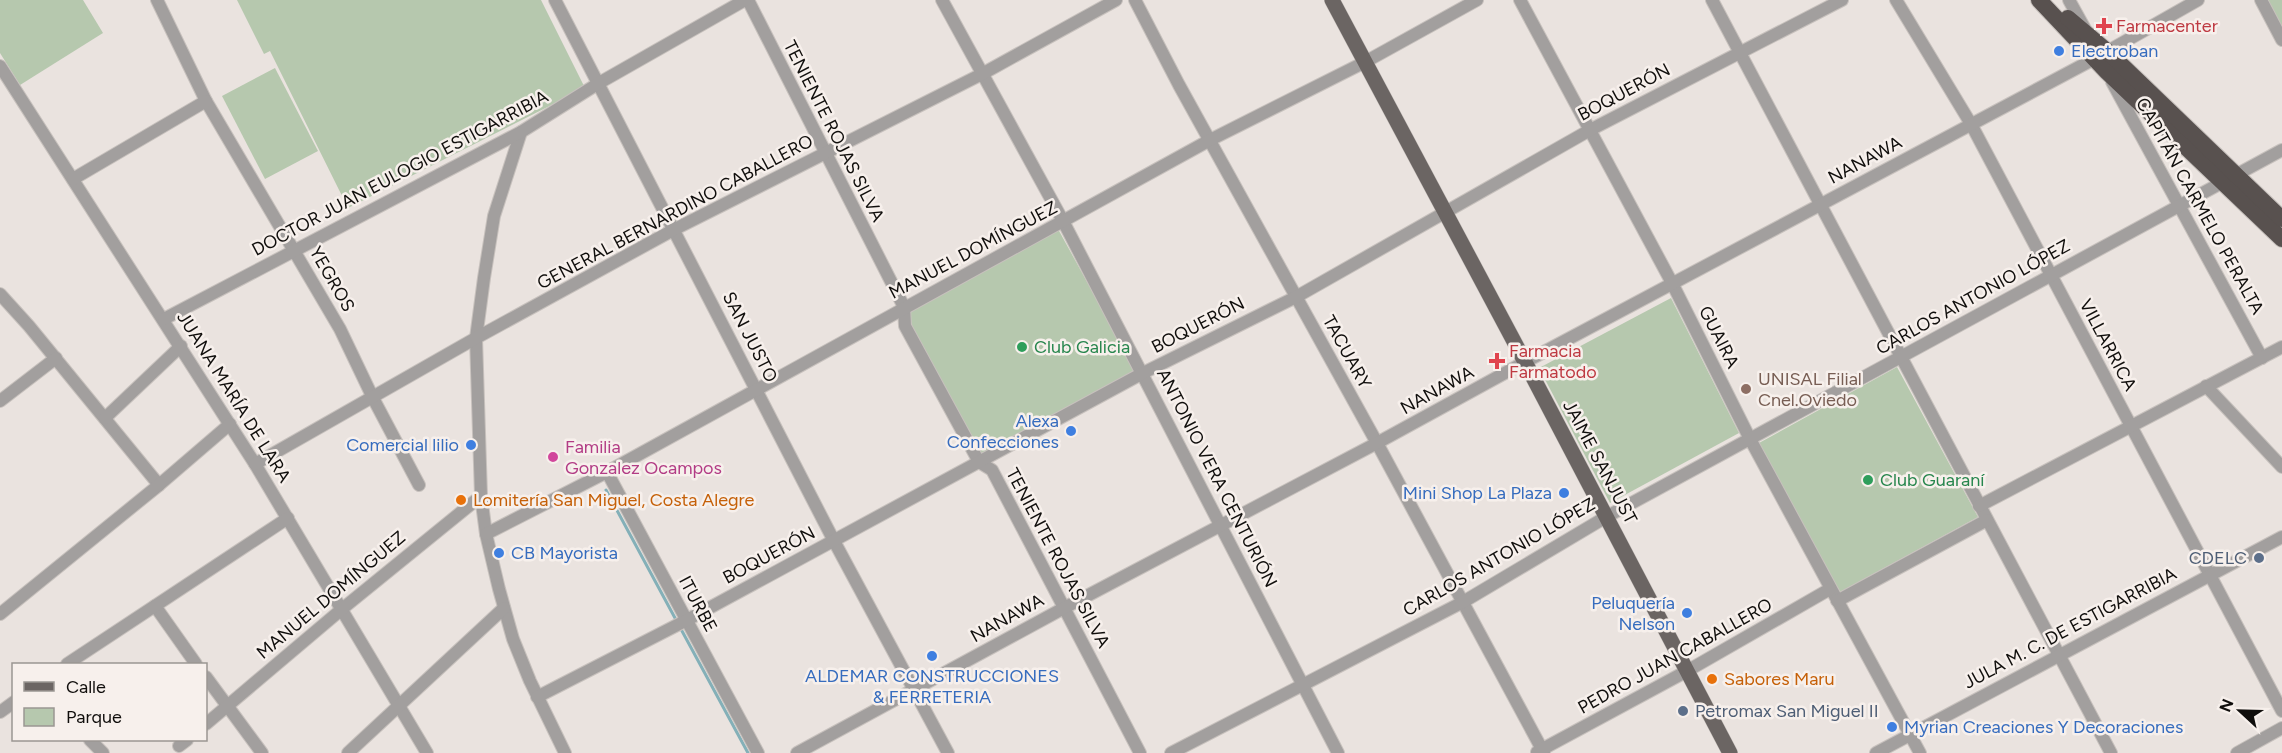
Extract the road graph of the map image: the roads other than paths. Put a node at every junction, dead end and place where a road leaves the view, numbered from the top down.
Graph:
1 (157, 0) edge
2 (555, 0) edge
3 (746, 0) edge
4 (942, 0) edge
5 (1116, 0) edge
6 (1135, 0) edge
7 (1332, 0) edge
8 (1477, 0) edge
9 (1520, 0) edge
10 (1712, 0) edge
11 (1842, 0) edge
12 (1896, 0) edge
13 (2039, 0) edge
14 (2047, 0) edge
15 (2068, 0) edge
16 (2198, 0) edge
17 (2261, 0) edge
18 (2089, 36) junction
19 (2282, 40) edge
20 (1739, 52) junction
21 (2100, 55) junction
22 (1365, 62) junction
23 (0, 66) edge
24 (2107, 72) junction
25 (982, 74) junction
26 (599, 83) junction
27 (206, 101) junction
28 (1971, 124) junction
29 (1590, 130) junction
30 (521, 132) junction
31 (1210, 140) junction
32 (2282, 150) edge
33 (825, 153) junction
34 (2229, 178) junction
35 (73, 179) junction
36 (1819, 205) junction
37 (2179, 205) junction
38 (1445, 211) junction
39 (2282, 219) edge
40 (1063, 221) junction
41 (675, 229) junction
42 (2282, 239) edge
43 (295, 252) junction
44 (2051, 275) junction
45 (1672, 284) junction
46 (0, 294) edge
47 (1296, 297) junction
48 (904, 307) junction
49 (164, 320) junction
50 (476, 338) junction
51 (181, 346) junction
52 (2282, 347) edge
53 (56, 358) junction
54 (1900, 358) junction
55 (2262, 358) junction
56 (1525, 362) junction
57 (1143, 373) junction
58 (2206, 386) junction
59 (756, 389) junction
60 (373, 398) junction
61 (0, 401) edge
62 (105, 418) junction
63 (230, 424) junction
64 (2131, 426) junction
65 (1750, 439) junction
66 (1377, 443) junction
67 (979, 462) junction
68 (255, 464) junction
69 (2282, 467) edge
70 (607, 472) junction
71 (159, 485) junction
72 (419, 485) dead end
73 (481, 496) junction
74 (1979, 506) junction
75 (1606, 517) junction
76 (288, 518) junction
77 (1987, 520) junction
78 (1221, 524) junction
79 (486, 534) junction
80 (2282, 537) edge
81 (834, 541) junction
82 (2210, 575) junction
83 (1830, 589) junction
84 (1837, 601) junction
85 (1463, 602) junction
86 (155, 606) junction
87 (504, 608) junction
88 (1064, 608) junction
89 (342, 609) junction
90 (0, 614) edge
91 (687, 620) junction
92 (2059, 655) junction
93 (69, 663) edge
94 (195, 663) edge
95 (1687, 671) junction
96 (207, 678) edge
97 (1302, 685) junction
98 (914, 689) junction
99 (537, 697) junction
100 (399, 705) junction
101 (226, 706) junction
102 (2282, 711) edge
103 (207, 723) edge
104 (2282, 729) edge
105 (1910, 734) junction
106 (91, 741) edge
107 (1541, 752) edge
108 (103, 753) edge
109 (262, 753) edge
110 (348, 753) edge
111 (427, 753) edge
112 (565, 753) edge
113 (758, 753) edge
114 (797, 753) edge
115 (948, 753) edge
116 (1140, 753) edge
117 (1171, 753) edge
118 (1338, 753) edge
119 (1730, 753) edge
120 (1876, 753) edge
121 (1920, 753) edge
122 (2111, 753) edge
123 (2237, 753) edge

1 - 27 street, YEGROS
2 - 26 street, SAN JUSTO
3 - 26 street, DOCTOR JUAN EULOGIO ESTIGARRIBIA
3 - 33 street, TENIENTE ROJAS SILVA
4 - 25 street, ANTONIO VERA CENTURIÓN
5 - 25 street, GENERAL BERNARDINO CABALLERO
6 - 31 street, TACUARY
7 - 22 main road, JAIME SANJUST
8 - 22 street, MANUEL DOMÍNGUEZ
9 - 29 street, GUAIRA
10 - 20 street
11 - 20 street, BOQUERÓN
12 - 28 street, VILLARRICA
13 - 21 highway
14 - 18 highway
15 - 18 street
16 - 21 street, NANAWA
17 - 19 street
18 - 21 highway
20 - 29 street, BOQUERÓN
20 - 36 street
21 - 24 highway
21 - 28 street, NANAWA
21 - 34 highway
22 - 31 street, MANUEL DOMÍNGUEZ
22 - 38 main road, JAIME SANJUST
23 - 35 street, JUANA MARÍA DE LARA
24 - 34 highway
24 - 37 street, CAPITÁN CARMELO PERALTA
25 - 33 street, GENERAL BERNARDINO CABALLERO
25 - 40 street, ANTONIO VERA CENTURIÓN
26 - 30 street, DOCTOR JUAN EULOGIO ESTIGARRIBIA
26 - 41 street, SAN JUSTO
27 - 35 street
27 - 43 street, YEGROS
28 - 36 street, NANAWA
28 - 44 street, VILLARRICA
29 - 38 street, BOQUERÓN
29 - 45 street, GUAIRA
30 - 43 street, DOCTOR JUAN EULOGIO ESTIGARRIBIA
30 - 50 street
31 - 40 street, MANUEL DOMÍNGUEZ
31 - 47 street, TACUARY
32 - 34 street, CARLOS ANTONIO LÓPEZ
33 - 41 street, GENERAL BERNARDINO CABALLERO
33 - 48 street, TENIENTE ROJAS SILVA
34 - 37 street, CARLOS ANTONIO LÓPEZ
34 - 39 highway
34 - 42 highway
35 - 49 street, JUANA MARÍA DE LARA
36 - 45 street, NANAWA
36 - 54 street
37 - 44 street, CARLOS ANTONIO LÓPEZ
37 - 55 street, CAPITÁN CARMELO PERALTA
38 - 47 street, BOQUERÓN
38 - 56 main road, JAIME SANJUST
40 - 48 street, MANUEL DOMÍNGUEZ
40 - 57 street, ANTONIO VERA CENTURIÓN
41 - 50 street, GENERAL BERNARDINO CABALLERO
41 - 59 street, SAN JUSTO
43 - 49 street, DOCTOR JUAN EULOGIO ESTIGARRIBIA
43 - 60 street, YEGROS
44 - 54 street, CARLOS ANTONIO LÓPEZ
44 - 64 street, VILLARRICA
45 - 56 street, NANAWA
45 - 65 street, GUAIRA
46 - 53 street
47 - 57 street, BOQUERÓN
47 - 66 street, TACUARY
48 - 59 street, MANUEL DOMÍNGUEZ
48 - 67 street, TENIENTE ROJAS SILVA
49 - 51 street, JUANA MARÍA DE LARA
50 - 60 street, GENERAL BERNARDINO CABALLERO
50 - 73 street
51 - 62 street
51 - 63 street, JUANA MARÍA DE LARA
52 - 55 street
53 - 61 street
53 - 62 street
54 - 65 street, CARLOS ANTONIO LÓPEZ
54 - 74 street
55 - 58 street
56 - 66 street, NANAWA
56 - 75 main road, JAIME SANJUST
57 - 67 street, BOQUERÓN
57 - 78 street, ANTONIO VERA CENTURIÓN
58 - 64 street
58 - 69 street
59 - 70 street, MANUEL DOMÍNGUEZ
59 - 81 street, SAN JUSTO
60 - 68 street, GENERAL BERNARDINO CABALLERO
60 - 72 street, YEGROS
62 - 71 street
63 - 68 street, JUANA MARÍA DE LARA
63 - 71 street
64 - 74 street
64 - 82 street, VILLARRICA
65 - 75 street, CARLOS ANTONIO LÓPEZ
65 - 83 street, GUAIRA
66 - 78 street, NANAWA
66 - 85 street, TACUARY
67 - 81 street, BOQUERÓN
67 - 88 street, TENIENTE ROJAS SILVA
68 - 76 street, JUANA MARÍA DE LARA
70 - 79 street, MANUEL DOMÍNGUEZ
70 - 91 street, ITURBE
71 - 90 street
73 - 79 street
73 - 89 street, MANUEL DOMÍNGUEZ
74 - 77 street
75 - 85 street, CARLOS ANTONIO LÓPEZ
75 - 95 main road, JAIME SANJUST
76 - 86 street
76 - 89 street, JUANA MARÍA DE LARA
77 - 84 street
77 - 92 street
78 - 88 street, NANAWA
78 - 97 street, ANTONIO VERA CENTURIÓN
79 - 87 street
80 - 82 street, JULA M. C. DE ESTIGARRIBIA
81 - 91 street, BOQUERÓN
81 - 98 street, SAN JUSTO
82 - 92 street, JULA M. C. DE ESTIGARRIBIA
82 - 102 street, VILLARRICA
83 - 84 street, GUAIRA
83 - 95 street, PEDRO JUAN CABALLERO
84 - 105 street, GUAIRA
85 - 97 street, CARLOS ANTONIO LÓPEZ
85 - 107 street, TACUARY
86 - 93 street
86 - 94 street
87 - 99 street
87 - 100 street
88 - 98 street, NANAWA
88 - 116 street, TENIENTE ROJAS SILVA
89 - 100 street, JUANA MARÍA DE LARA
89 - 101 street, MANUEL DOMÍNGUEZ
91 - 99 street, BOQUERÓN
91 - 113 street, ITURBE
92 - 105 street, JULA M. C. DE ESTIGARRIBIA
92 - 122 street
95 - 107 street, PEDRO JUAN CABALLERO
95 - 119 main road, JAIME SANJUST
96 - 101 street
97 - 117 street, CARLOS ANTONIO LÓPEZ
97 - 118 street, ANTONIO VERA CENTURIÓN
98 - 114 street, NANAWA
98 - 115 street, SAN JUSTO
99 - 112 street
100 - 110 street
100 - 111 street, JUANA MARÍA DE LARA
101 - 103 street, MANUEL DOMÍNGUEZ
101 - 109 street
104 - 123 street
105 - 120 street, JULA M. C. DE ESTIGARRIBIA
105 - 121 street, GUAIRA
106 - 108 street

